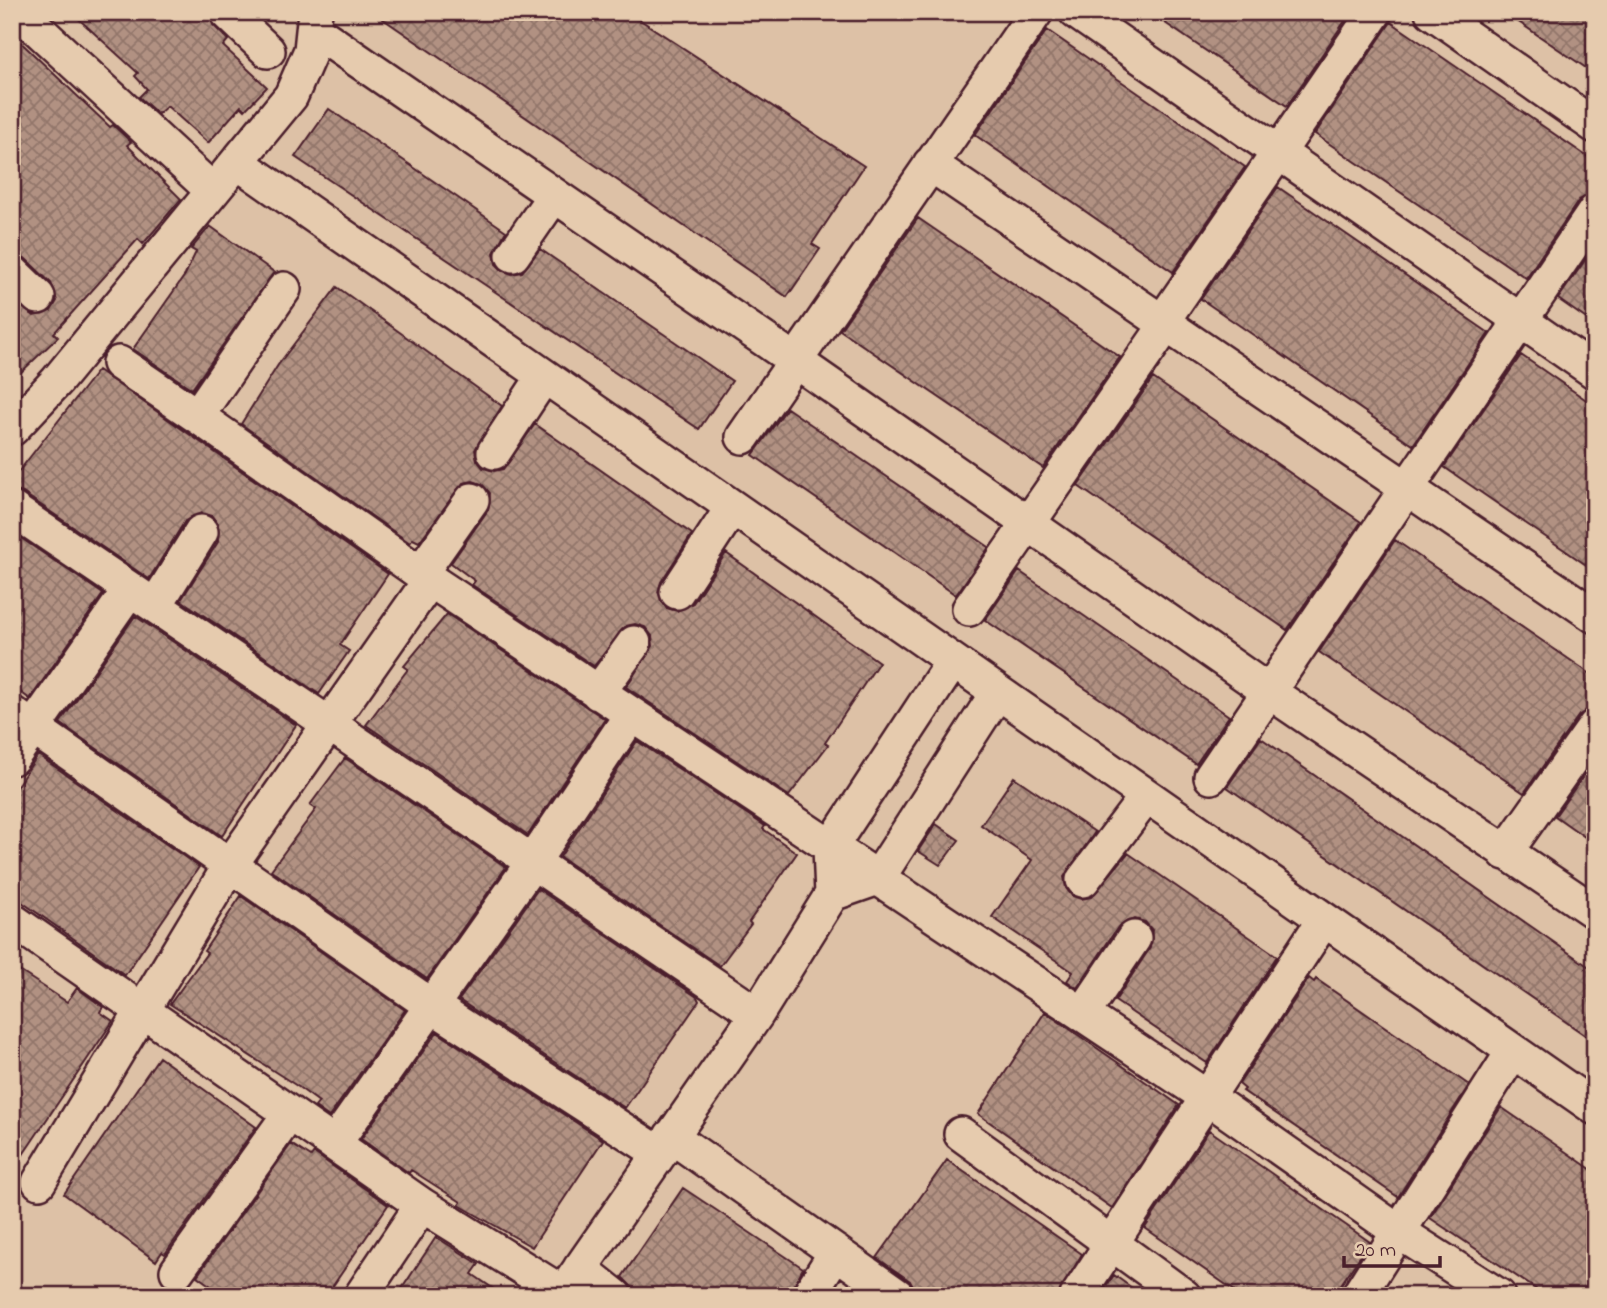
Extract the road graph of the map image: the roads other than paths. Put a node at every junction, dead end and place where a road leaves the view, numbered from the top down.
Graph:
1 (19, 12) edge
2 (227, 12) edge
3 (1036, 12) edge
4 (1076, 12) edge
5 (1375, 12) edge
6 (1432, 12) edge
7 (314, 21) edge
8 (268, 51) dead end
9 (1595, 125) edge
10 (1277, 152) junction
11 (237, 162) junction
12 (930, 164) junction
13 (213, 191) junction
14 (553, 197) junction
15 (1595, 211) edge
16 (513, 255) dead end
17 (12, 272) edge
18 (284, 289) dead end
19 (38, 297) dead end
20 (1519, 321) junction
21 (1164, 324) junction
22 (797, 362) junction
23 (120, 363) dead end
24 (1595, 372) edge
25 (544, 376) junction
26 (197, 416) junction
27 (12, 429) edge
28 (743, 437) dead end
29 (494, 452) dead end
30 (1404, 488) junction
31 (472, 500) dead end
32 (732, 508) junction
33 (12, 509) edge
34 (1030, 523) junction
35 (201, 532) dead end
36 (425, 577) junction
37 (677, 592) dead end
38 (143, 598) junction
39 (969, 609) dead end
40 (1595, 616) edge
41 (634, 643) dead end
42 (953, 661) junction
43 (1268, 691) junction
44 (598, 693) junction
45 (997, 693) junction
46 (631, 715) junction
47 (22, 720) edge
48 (328, 726) junction
49 (1595, 726) edge
50 (12, 758) edge
51 (1211, 777) dead end
52 (1146, 797) junction
53 (830, 848) junction
54 (1505, 853) junction
55 (533, 862) junction
56 (229, 867) junction
57 (878, 878) junction
58 (1083, 880) dead end
59 (832, 894) junction
60 (1595, 912) edge
61 (12, 920) edge
62 (1323, 921) junction
63 (1134, 938) dead end
64 (432, 1006) junction
65 (141, 1008) junction
66 (757, 1014) junction
67 (1083, 1014) junction
68 (1512, 1053) junction
69 (1207, 1097) junction
70 (1595, 1108) edge
71 (290, 1113) junction
72 (961, 1134) dead end
73 (334, 1144) junction
74 (665, 1144) junction
75 (39, 1182) dead end
76 (422, 1205) junction
77 (1399, 1232) junction
78 (1113, 1245) junction
79 (836, 1252) junction
80 (177, 1270) dead end
81 (568, 1286) edge
82 (361, 1296) edge
83 (615, 1296) edge
84 (808, 1296) edge
85 (898, 1296) edge
86 (1077, 1296) edge
87 (1184, 1296) edge
88 (1358, 1296) edge
89 (1499, 1296) edge

1 - 13 street
2 - 8 street
3 - 12 street
4 - 10 street
5 - 10 street
6 - 9 street
7 - 11 street
7 - 14 street
10 - 20 street
10 - 21 street
11 - 13 street
11 - 25 street
12 - 21 street
12 - 22 street
13 - 27 street
14 - 16 street
14 - 22 street
15 - 20 street
17 - 19 street
18 - 26 street
20 - 24 street
20 - 30 street
21 - 30 street
21 - 34 street
22 - 28 street
22 - 34 street
23 - 26 street
25 - 29 street
25 - 32 street
26 - 36 street
30 - 40 street
30 - 43 street
31 - 36 street
32 - 37 street
32 - 42 street
33 - 38 street
34 - 39 street
34 - 43 street
35 - 38 street
36 - 44 street
36 - 48 street
38 - 47 street
38 - 48 street
41 - 44 street
42 - 45 street
42 - 53 street
43 - 51 street
43 - 54 street
44 - 46 street
45 - 52 street
45 - 57 street
46 - 53 street
46 - 55 street
47 - 50 street
47 - 56 street
48 - 55 street
48 - 56 street
49 - 54 street
52 - 58 street
52 - 62 street
53 - 57 street
53 - 59 street
54 - 60 street
55 - 64 street
55 - 66 street
56 - 64 street
56 - 65 street
57 - 59 street
57 - 67 street
59 - 66 street
61 - 65 street
62 - 68 street
62 - 69 street
63 - 67 street
64 - 73 street
64 - 74 street
65 - 71 street
65 - 75 street
66 - 74 street
67 - 69 street
68 - 70 street
68 - 77 street
69 - 77 street
69 - 78 street
71 - 73 street
71 - 80 street
72 - 78 street
73 - 76 street
74 - 79 street
74 - 81 street
76 - 81 street
76 - 82 street
77 - 88 street
77 - 89 street
78 - 86 street
78 - 87 street
79 - 84 street
79 - 85 street
81 - 83 street

